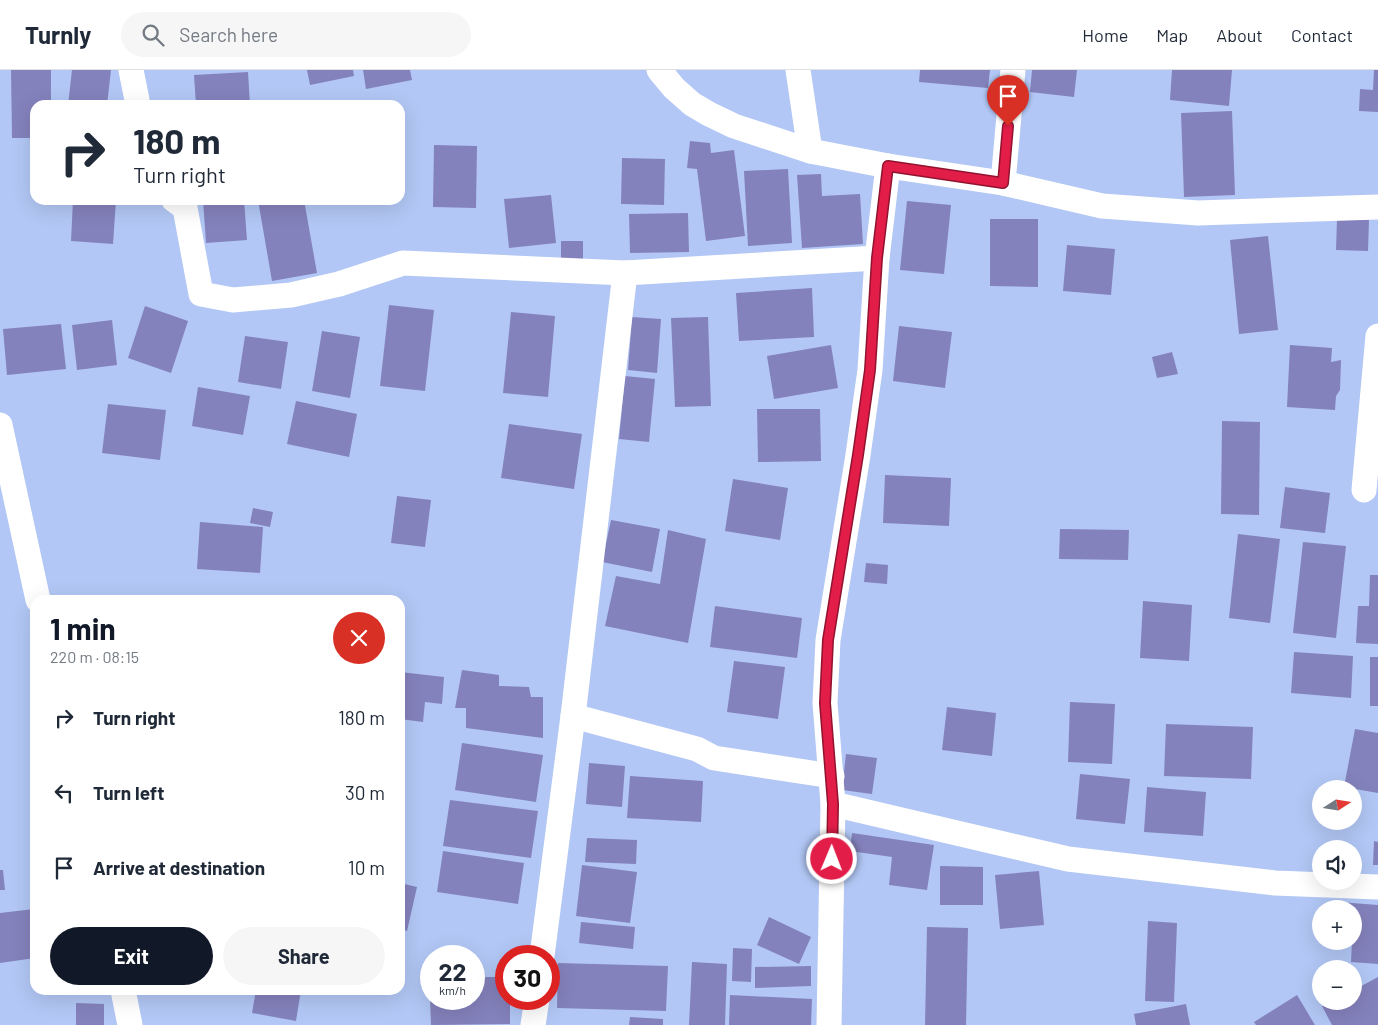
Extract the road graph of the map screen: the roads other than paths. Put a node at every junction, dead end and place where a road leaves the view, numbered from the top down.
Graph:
1 (131, 70) edge
2 (659, 70) edge
3 (798, 70) edge
4 (1013, 70) edge
5 (137, 100) edge
6 (810, 151) junction
7 (888, 166) junction
8 (1003, 183) junction
9 (181, 205) edge
10 (1378, 207) edge
11 (877, 258) junction
12 (625, 273) junction
13 (1378, 336) edge
14 (0, 425) edge
15 (1364, 490) dead end
16 (37, 595) edge
17 (573, 716) junction
18 (832, 776) junction
19 (833, 804) junction
20 (1378, 888) edge
21 (543, 945) edge
22 (124, 995) edge
23 (535, 1010) edge
24 (130, 1025) edge
25 (533, 1025) edge
26 (829, 1025) edge

1 - 5 street
2 - 6 street
3 - 6 street
4 - 8 street
6 - 7 street
7 - 8 street
7 - 11 street
8 - 10 street
9 - 12 street
11 - 12 street
11 - 18 street
12 - 17 street
13 - 15 street
14 - 16 street
17 - 18 street
17 - 21 street
18 - 19 street
19 - 20 street
19 - 26 street
22 - 24 street
23 - 25 street

